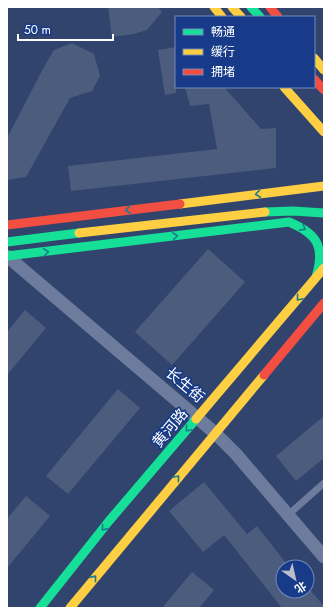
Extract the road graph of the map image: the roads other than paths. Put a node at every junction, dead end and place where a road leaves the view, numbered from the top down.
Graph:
1 (214, 7) edge
2 (232, 7) edge
3 (251, 7) edge
4 (270, 7) edge
5 (221, 16) edge
6 (240, 16) edge
7 (259, 16) edge
8 (277, 16) edge
9 (315, 59) edge
10 (324, 70) edge
11 (315, 80) edge
12 (285, 88) edge
13 (324, 90) edge
14 (324, 132) edge
15 (324, 186) edge
16 (285, 191) junction
17 (324, 213) edge
18 (289, 222) junction
19 (7, 225) edge
20 (7, 242) edge
21 (7, 256) edge
22 (324, 268) edge
23 (316, 277) junction
24 (324, 303) edge
25 (198, 417) junction
26 (215, 433) junction
27 (324, 483) edge
28 (288, 515) junction
29 (324, 557) edge
30 (40, 608) edge
31 (70, 608) edge

1 - 5 main road
2 - 6 main road
3 - 7 main road
4 - 8 main road
9 - 10 main road
11 - 13 main road
12 - 14 main road
15 - 16 main road
16 - 18 main road
16 -> 19 main road
17 - 20 main road, bridge
21 -> 18 main road
18 -> 23 main road
21 - 25 street, 长生街
22 - 23 main road, 黄河路
23 -> 25 main road, 黄河路
24 - 26 main road
25 - 26 street, 长生街
25 -> 30 main road, 黄河路
26 - 28 street, 长生街
31 -> 26 main road
27 - 28 lane
28 - 29 street, 长生街

